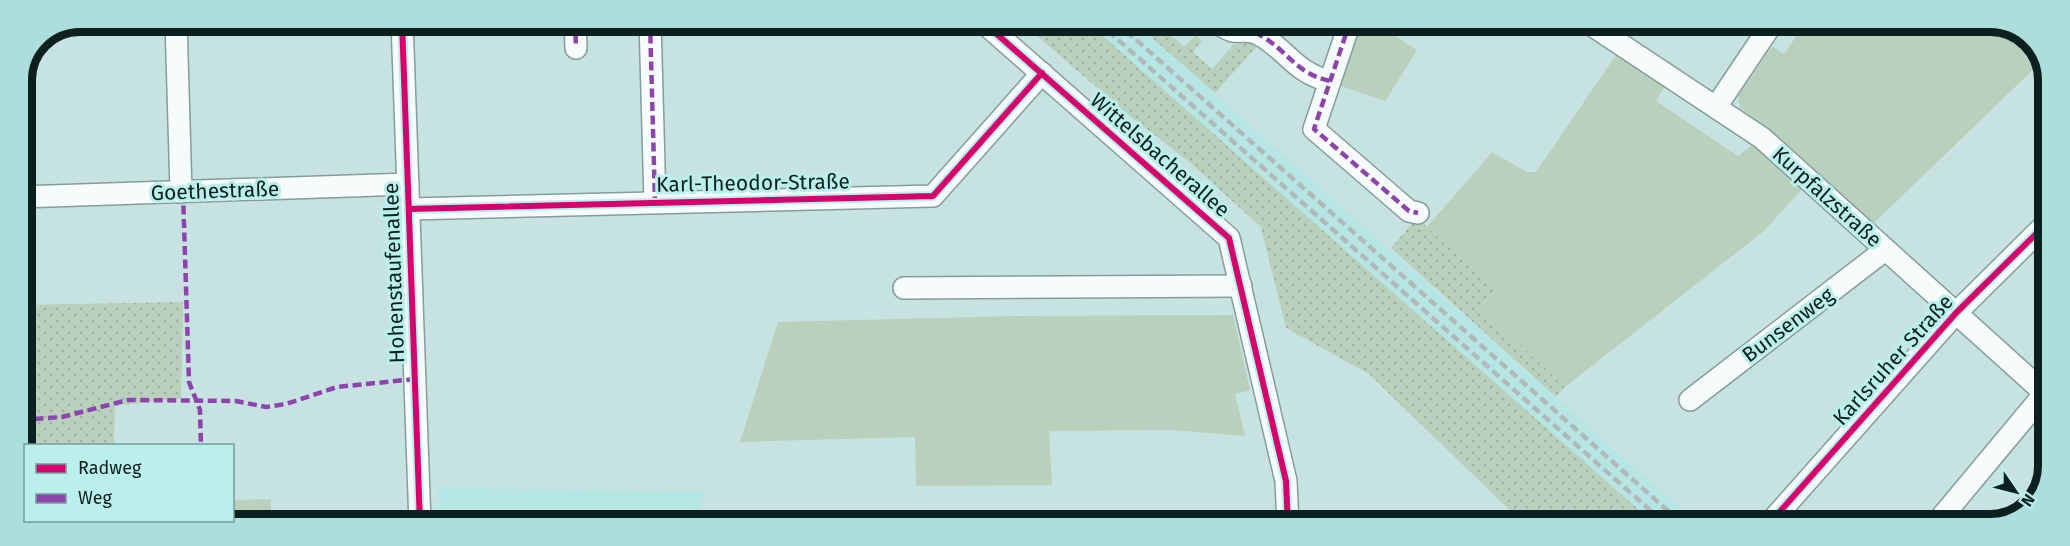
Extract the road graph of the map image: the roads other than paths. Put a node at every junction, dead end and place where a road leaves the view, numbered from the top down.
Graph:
1 (176, 32) edge
2 (402, 32) edge
3 (575, 32) edge
4 (650, 32) edge
5 (994, 32) edge
6 (1229, 32) edge
7 (1347, 32) edge
8 (1602, 32) edge
9 (1766, 32) edge
10 (576, 48) dead end
11 (1042, 73) junction
12 (1330, 81) junction
13 (1716, 107) junction
14 (408, 184) junction
15 (181, 192) junction
16 (32, 198) edge
17 (655, 202) junction
18 (409, 209) junction
19 (1418, 213) dead end
20 (2038, 232) edge
21 (1886, 250) junction
22 (1241, 286) junction
23 (904, 288) dead end
24 (1956, 313) junction
25 (2038, 388) edge
26 (1690, 400) dead end
27 (2038, 404) edge
28 (420, 514) edge
29 (1288, 514) edge
30 (1778, 514) edge
31 (1944, 514) edge

1 - 15 street
2 - 14 street, Hohenstaufenallee
3 - 10 street
4 - 17 street
5 - 11 street, Wittelsbacherallee
6 - 12 street
7 - 12 street
8 - 13 street, Kurpfalzstraße
9 - 13 street
11 - 17 street, Karl-Theodor-Straße
11 - 22 street, Wittelsbacherallee
12 - 19 street
13 - 21 street, Kurpfalzstraße
14 - 15 street, Goethestraße
14 - 18 street, Hohenstaufenallee
15 - 16 street, Goethestraße
17 - 18 street, Karl-Theodor-Straße
18 - 28 street, Hohenstaufenallee
20 - 24 street, Karlsruher Straße
21 - 24 street, Kurpfalzstraße
21 - 26 street, Bunsenweg
22 - 23 street
22 - 29 street, Wittelsbacherallee
24 - 25 street, Kurpfalzstraße
24 - 30 street, Karlsruher Straße
27 - 31 street

